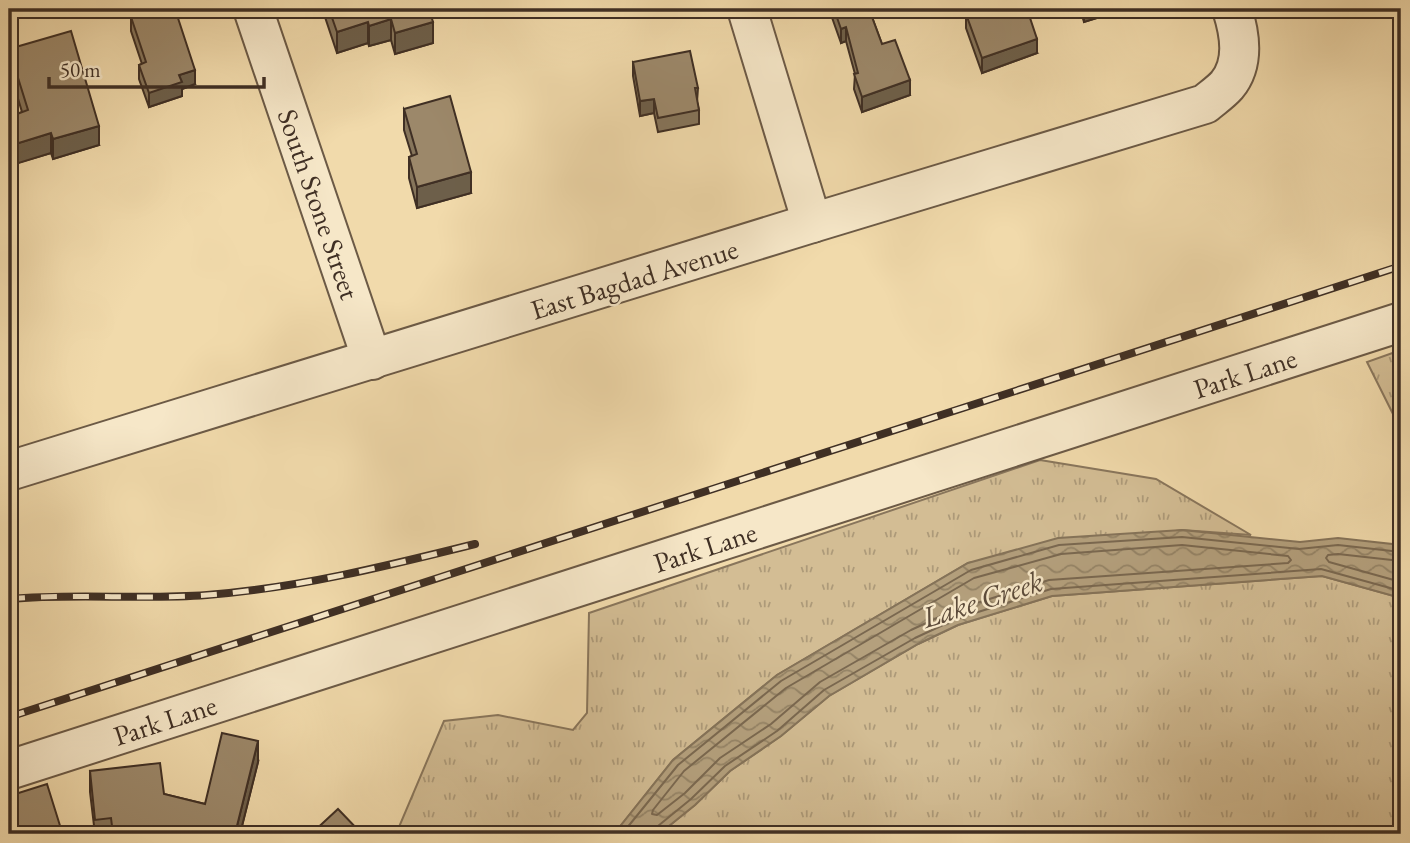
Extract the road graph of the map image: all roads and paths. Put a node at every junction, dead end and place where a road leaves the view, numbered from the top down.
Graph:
1 (253, 9) edge
2 (747, 9) edge
3 (1232, 9) edge
4 (812, 223) junction
5 (1401, 322) edge
6 (372, 360) junction
7 (9, 471) edge
8 (9, 770) edge

1 - 6 street, South Stone Street
2 - 4 street
3 - 4 street, East Bagdad Avenue
4 - 6 street, East Bagdad Avenue
5 - 8 street, Park Lane
6 - 7 street, East Bagdad Avenue

